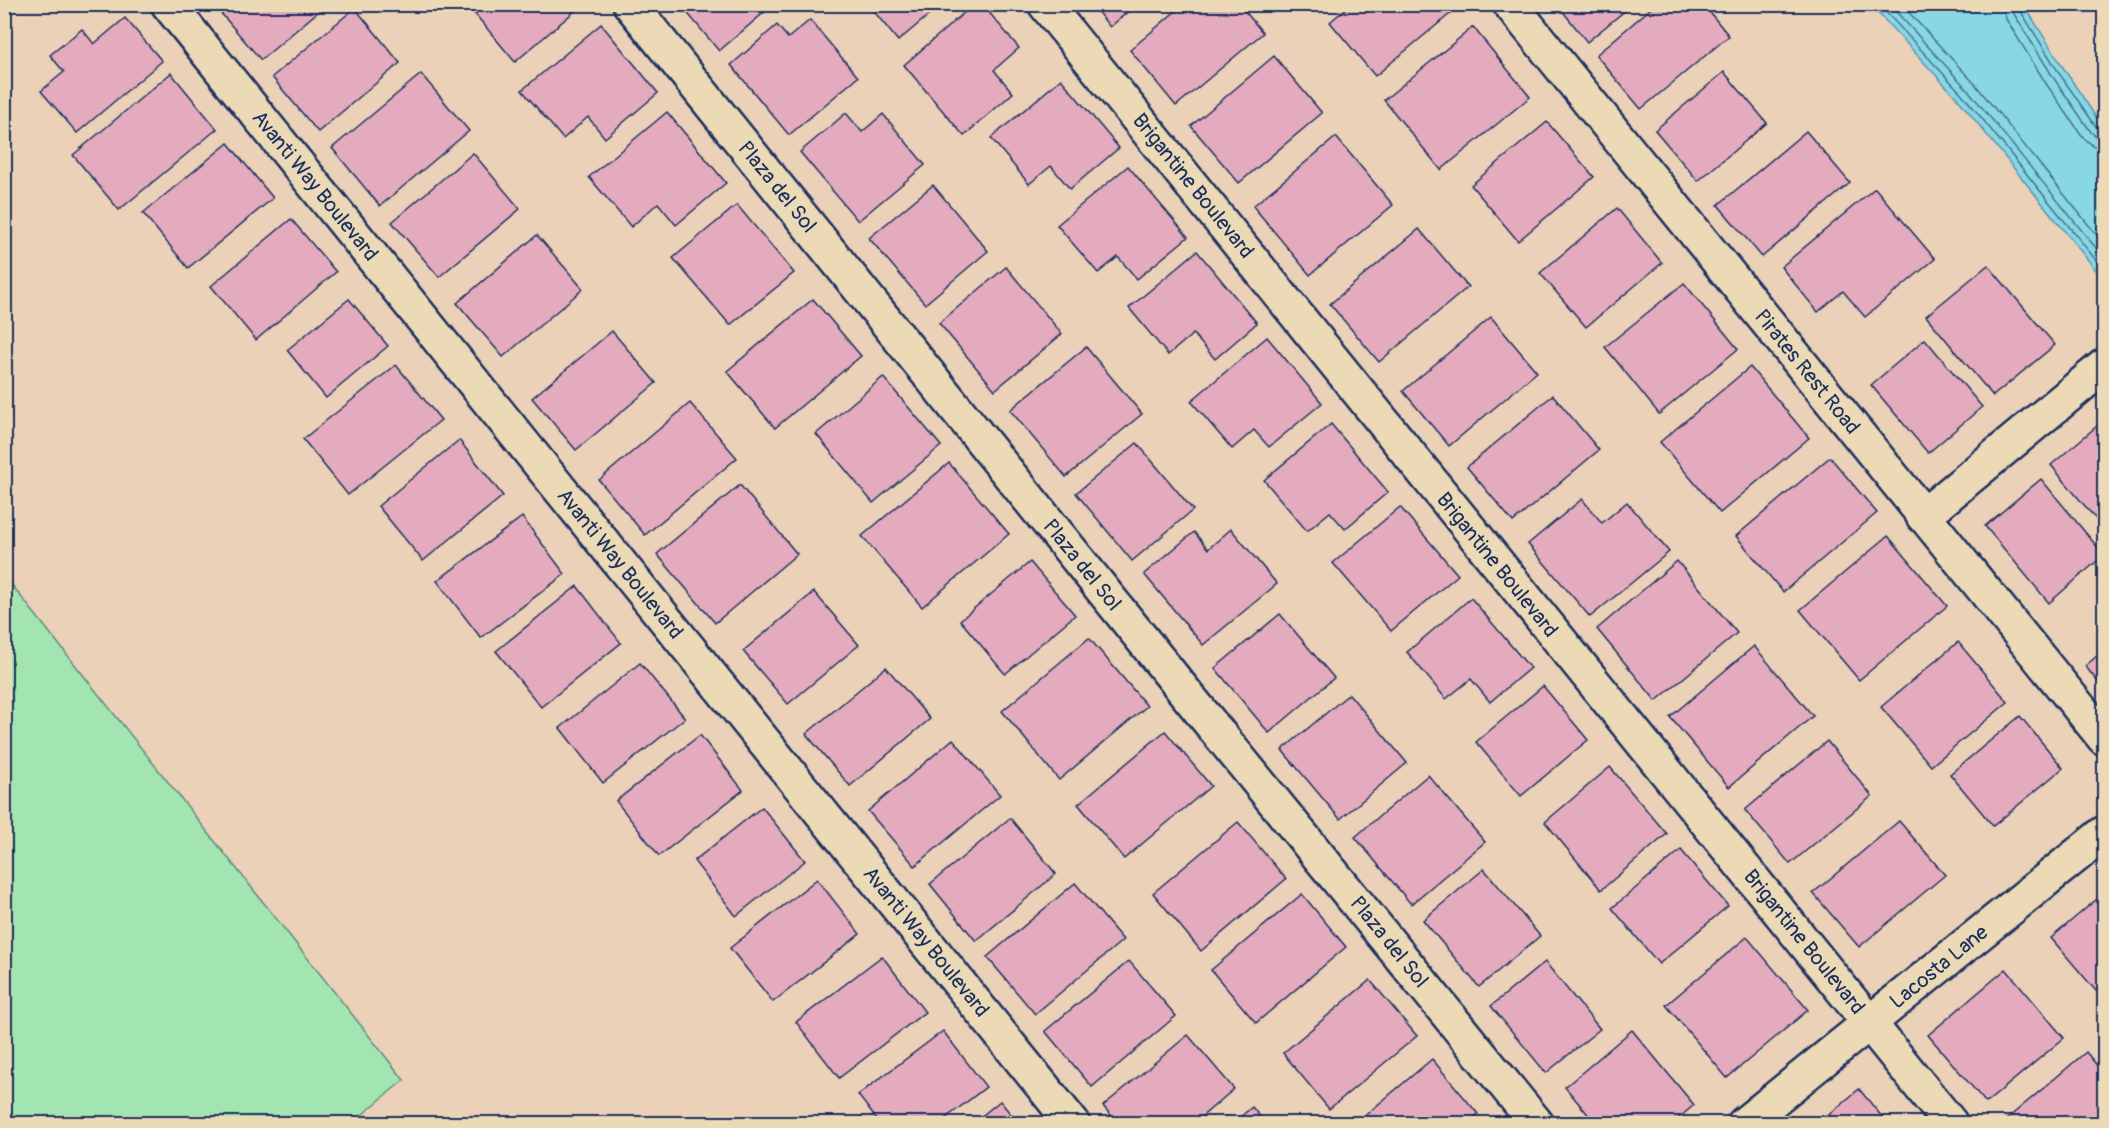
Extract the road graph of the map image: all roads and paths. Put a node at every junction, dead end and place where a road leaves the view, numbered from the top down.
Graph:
1 (168, 4) edge
2 (630, 4) edge
3 (1045, 4) edge
4 (1510, 4) edge
5 (2104, 366) edge
6 (1923, 516) junction
7 (2104, 738) edge
8 (2104, 833) edge
9 (1870, 1023) junction
10 (1073, 1124) edge
11 (1537, 1124) edge
12 (1744, 1124) edge
13 (1950, 1124) edge

1 - 10 street, Avanti Way Boulevard
2 - 11 street, Plaza del Sol
3 - 9 street, Brigantine Boulevard
4 - 6 street, Pirates Rest Road
5 - 6 street
6 - 7 street, Pirates Rest Road
8 - 9 street, Lacosta Lane
9 - 12 street, Lacosta Lane
9 - 13 street, Brigantine Boulevard

